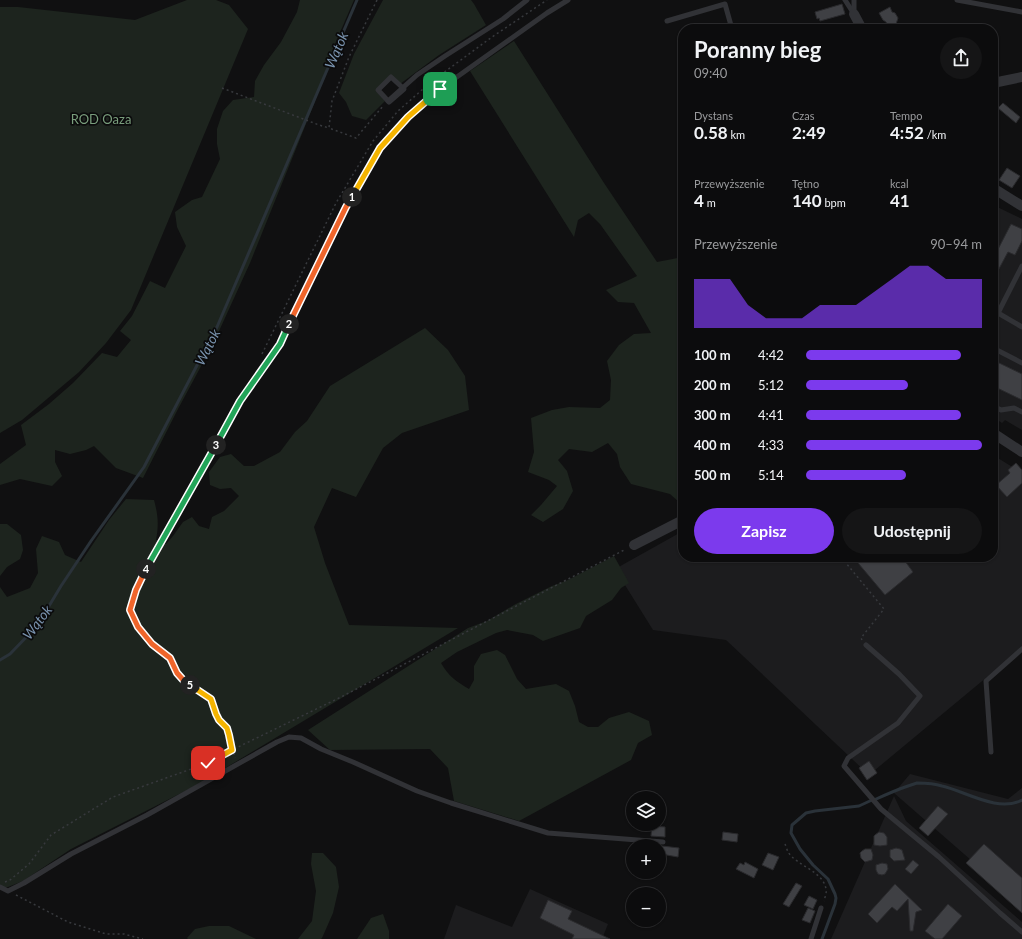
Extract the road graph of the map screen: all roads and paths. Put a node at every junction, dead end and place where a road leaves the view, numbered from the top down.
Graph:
1 (377, 0) edge
2 (527, 0) edge
3 (547, 0) edge
4 (568, 0) edge
5 (845, 0) edge
6 (854, 0) edge
7 (957, 0) edge
8 (1022, 12) edge
9 (854, 14) junction
10 (667, 21) dead end
11 (731, 24) edge
12 (859, 24) edge
13 (1022, 77) edge
14 (998, 82) edge
15 (222, 88) dead end
16 (403, 88) junction
17 (388, 101) junction
18 (329, 128) junction
19 (998, 191) edge
20 (1022, 206) edge
21 (1022, 266) edge
22 (1022, 327) edge
23 (998, 351) edge
24 (262, 356) dead end
25 (1022, 363) edge
26 (998, 408) edge
27 (1022, 412) edge
28 (998, 436) edge
29 (1022, 452) edge
30 (678, 523) edge
31 (634, 545) joint
32 (150, 561) joint
33 (845, 562) edge
34 (866, 645) joint
35 (1022, 649) edge
36 (232, 750) junction
37 (991, 752) dead end
38 (626, 839) edge
39 (785, 844) dead end
40 (5, 882) dead end
41 (0, 887) edge
42 (7, 890) junction
43 (821, 908) joint
44 (1022, 932) edge
45 (143, 939) edge
46 (811, 939) edge

1 - 18 path
2 - 16 lane
3 - 24 path
4 - 32 lane
5 - 9 lane
6 - 9 lane
7 - 8 lane
9 - 12 street
10 - 11 lane
13 - 14 street
15 - 18 path
16 - 17 lane
16 - 17 lane
17 - 18 path
19 - 20 street
21 - 22 lane
23 - 25 lane
26 - 27 lane
28 - 29 street
30 - 31 street
31 - 36 path
32 - 36 path
33 - 34 path
34 - 44 lane
35 - 37 lane
36 - 40 path
38 - 42 lane
39 - 43 path
41 - 42 lane
42 - 45 path
43 - 46 lane

